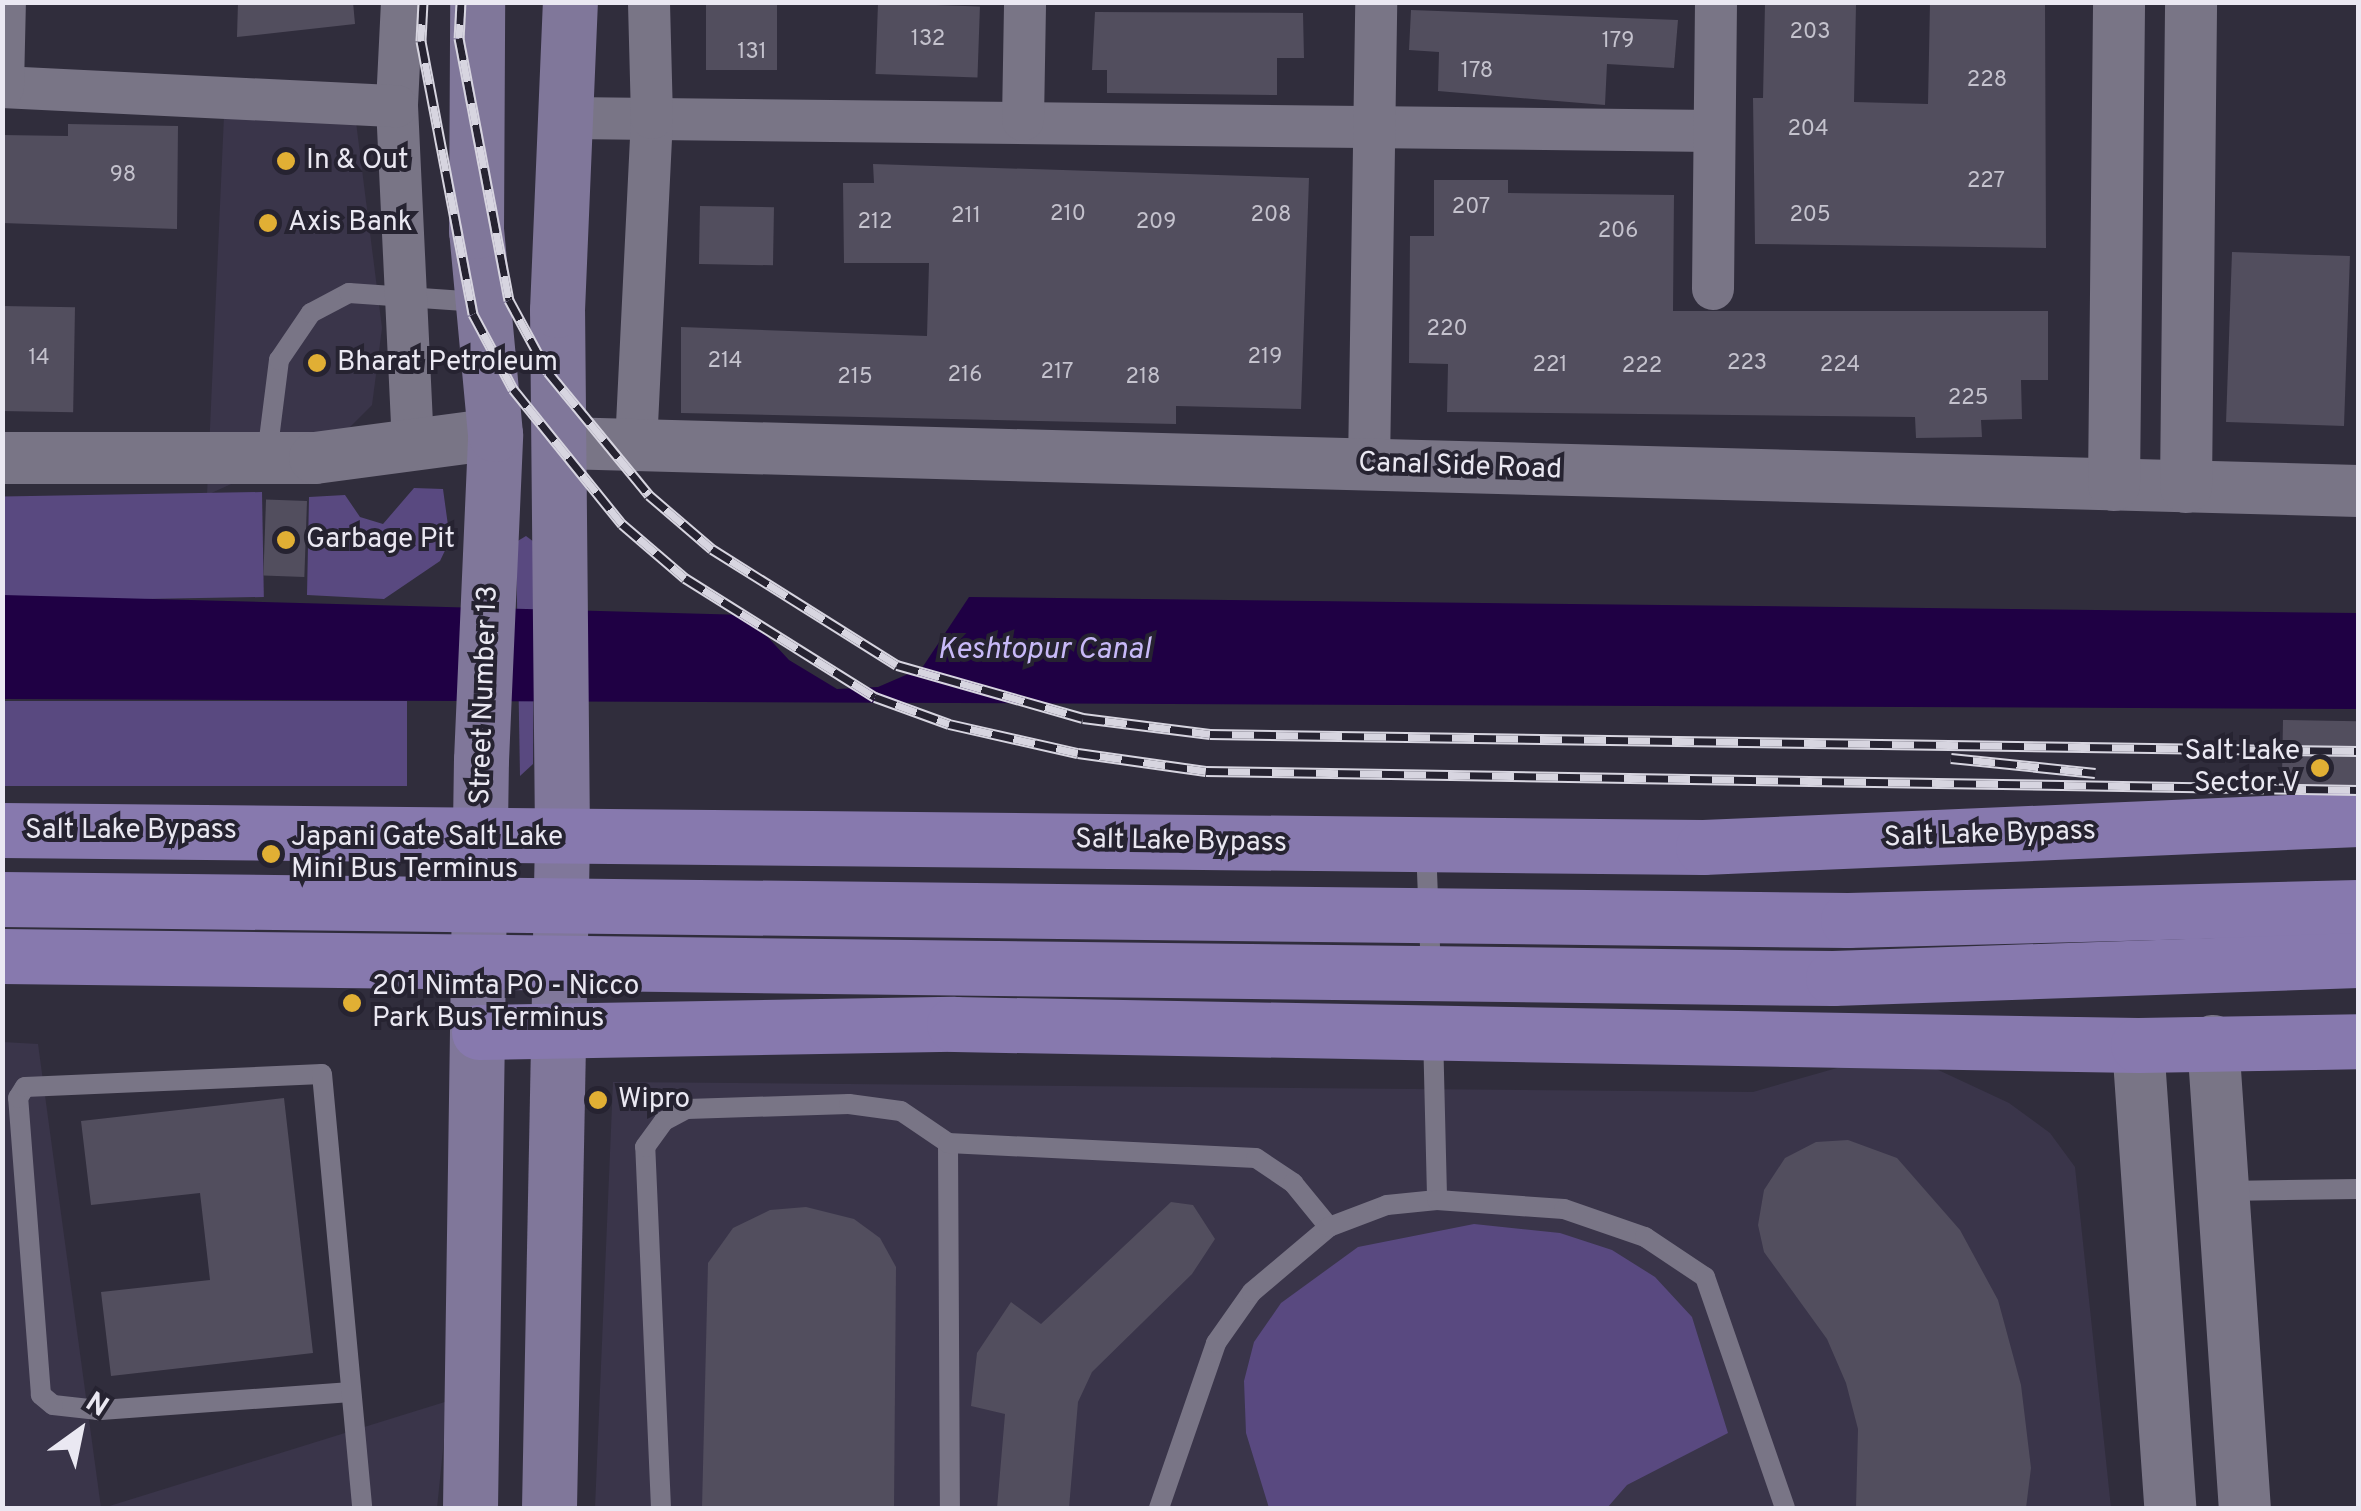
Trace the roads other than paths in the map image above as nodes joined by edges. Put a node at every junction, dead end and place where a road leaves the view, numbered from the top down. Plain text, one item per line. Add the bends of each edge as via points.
1 (6, 2) edge
2 (402, 2) edge
3 (477, 2) edge
4 (570, 2) edge
5 (648, 2) edge
6 (1025, 2) edge
7 (1376, 2) edge
8 (1716, 2) edge
9 (2119, 2) edge
10 (2191, 2) edge
11 (3, 87) edge
12 (398, 106) junction
13 (570, 118) junction
14 (652, 118) junction
15 (1023, 120) junction
16 (1374, 126) junction
17 (1713, 131) junction
18 (1713, 289) dead end
19 (406, 300) junction
20 (483, 302) junction
21 (562, 443) junction
22 (413, 444) junction
23 (636, 445) junction
24 (495, 447) junction
25 (267, 457) junction
26 (2, 458) edge
27 (1369, 464) junction
28 (2114, 485) junction
29 (2186, 487) junction
30 (2358, 492) edge
31 (2358, 819) edge
32 (2, 830) edge
33 (480, 832) junction
34 (562, 836) junction
35 (1426, 844) junction
36 (2, 898) edge
37 (2358, 907) edge
38 (2, 956) edge
39 (2358, 960) edge
40 (1432, 1015) junction
41 (478, 1032) junction
42 (559, 1032) junction
43 (2358, 1041) edge
44 (2212, 1042) junction
45 (2138, 1045) junction
46 (948, 1143) junction
47 (2358, 1190) edge
48 (2221, 1191) junction
49 (1437, 1200) junction
50 (1329, 1227) junction
51 (351, 1392) junction
52 (362, 1508) edge
53 (470, 1508) edge
54 (549, 1508) edge
55 (661, 1508) edge
56 (950, 1508) edge
57 (1159, 1508) edge
58 (1786, 1508) edge
59 (2170, 1508) edge
60 (2245, 1508) edge

1 - 11 street
2 - 12 street
3 - 20 main road, Street Number 13
4 - 13 main road
5 - 14 street
6 - 15 street
7 - 16 street
8 - 17 street
9 - 28 street
10 - 29 street
11 - 12 street
12 - 19 street
13 - 14 street
13 - 21 main road via 557,310
14 - 15 street
14 - 23 street
15 - 16 street
16 - 17 street
16 - 27 street
17 - 18 street
19 - 20 lane
19 - 22 street
19 - 25 lane via 349,294 311,313 279,360
20 - 24 main road, Street Number 13
21 - 23 street, Canal Side Road
21 - 34 main road
22 - 24 street
22 - 25 street
23 - 27 street, Canal Side Road
24 - 33 main road, Street Number 13
25 - 26 street
27 - 28 street, Canal Side Road
28 - 29 street, Canal Side Road
29 - 30 street, Canal Side Road
31 - 35 main road, Salt Lake Bypass via 1703,847
32 - 33 main road, Salt Lake Bypass
33 - 34 main road, Salt Lake Bypass
33 - 41 main road, Street Number 13
34 - 35 main road, Salt Lake Bypass
34 - 42 main road
35 - 40 lane
36 - 37 main road via 1848,920
38 - 39 main road via 1833,978
40 - 42 main road
40 - 45 main road
40 - 49 lane
41 - 42 main road
41 - 53 main road, Street Number 13
42 - 54 main road
43 - 44 main road
44 - 45 main road
44 - 48 street
45 - 59 street
46 - 50 lane via 1256,1158 1293,1183
46 - 55 lane via 900,1110 848,1104 687,1110 664,1120 645,1146
46 - 56 lane
47 - 48 lane
48 - 60 street
49 - 50 lane via 1387,1205
49 - 58 lane via 1564,1209 1645,1238 1705,1276
50 - 57 lane via 1252,1292 1216,1343
51 - 51 lane via 98,1410 53,1404 41,1395 18,1098 25,1087 322,1074
51 - 52 lane

